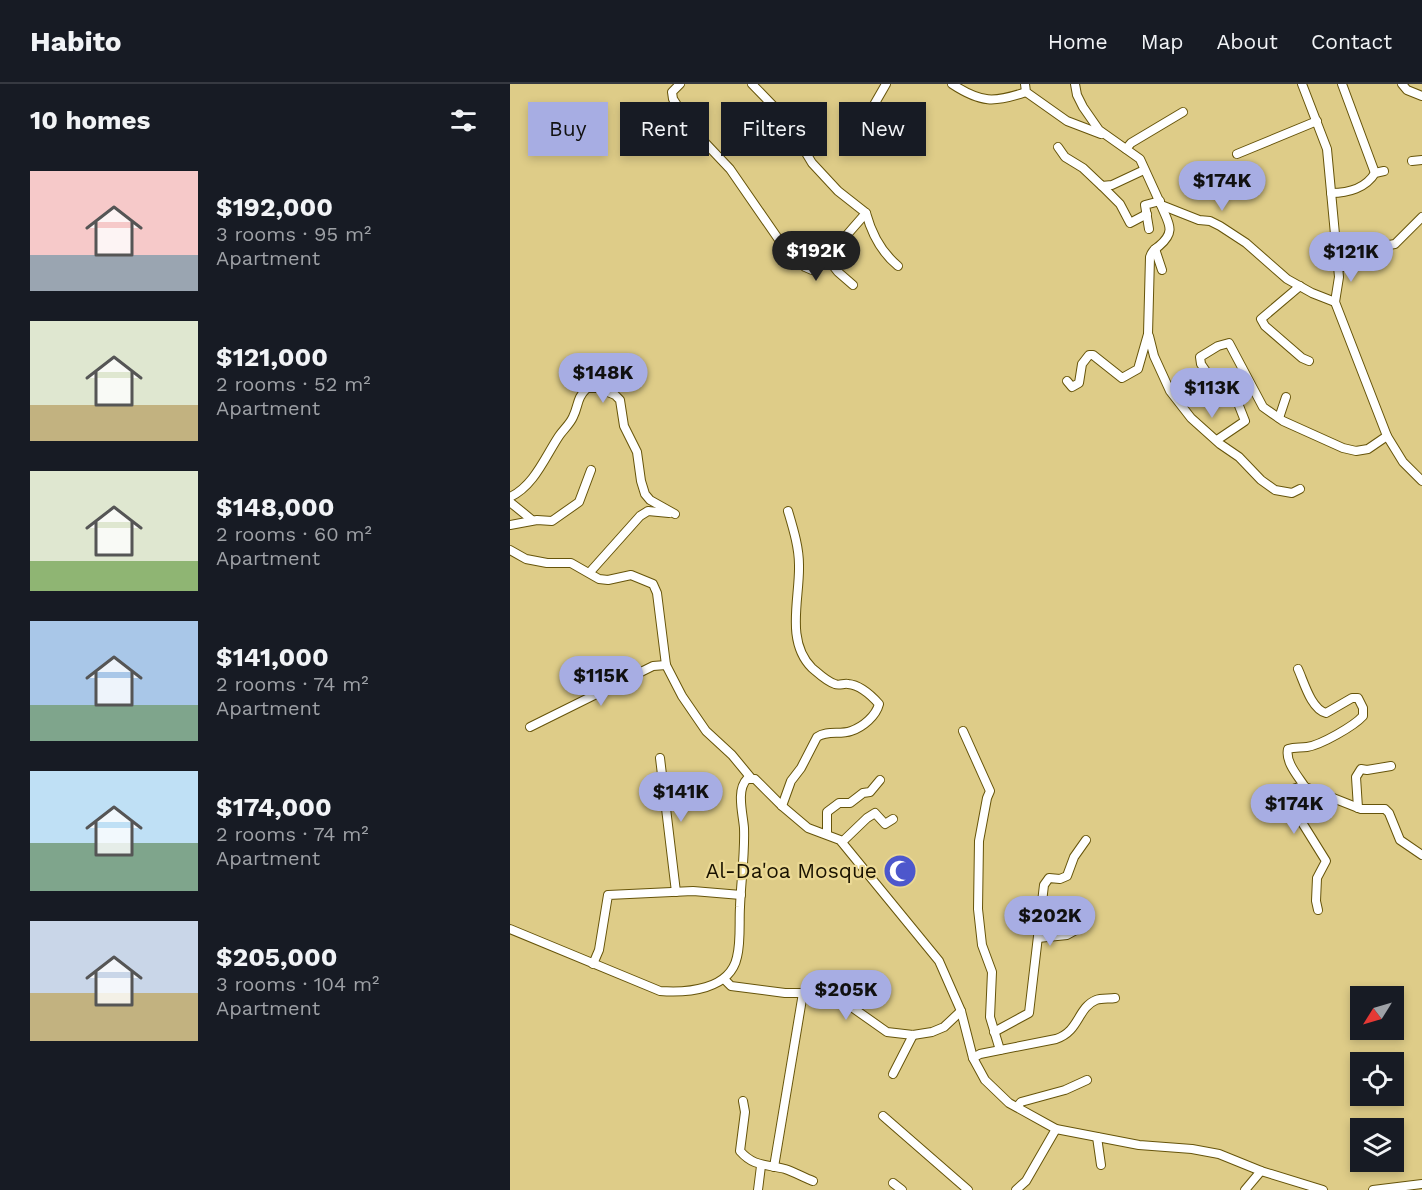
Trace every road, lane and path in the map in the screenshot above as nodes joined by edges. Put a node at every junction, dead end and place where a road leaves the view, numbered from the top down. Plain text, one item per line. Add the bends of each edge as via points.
1 (680, 84) edge
2 (752, 84) edge
3 (886, 84) edge
4 (952, 84) edge
5 (1074, 84) edge
6 (1302, 84) edge
7 (1342, 84) edge
8 (1402, 84) edge
9 (1025, 88) edge
10 (1422, 96) edge
11 (876, 102) edge
12 (1183, 112) dead end
13 (1317, 121) junction
14 (1110, 138) junction
15 (1058, 147) dead end
16 (1126, 149) junction
17 (1238, 154) dead end
18 (1422, 160) edge
19 (1412, 161) dead end
20 (1144, 170) junction
21 (1384, 171) dead end
22 (1375, 173) junction
23 (1102, 186) junction
24 (1331, 193) junction
25 (1160, 203) junction
26 (866, 213) junction
27 (1147, 213) junction
28 (1422, 217) edge
29 (1149, 229) dead end
30 (1155, 249) junction
31 (827, 258) junction
32 (898, 266) dead end
33 (1338, 267) junction
34 (1162, 270) dead end
35 (853, 285) dead end
36 (1300, 286) junction
37 (1335, 302) junction
38 (1148, 334) junction
39 (1309, 361) dead end
40 (1067, 381) dead end
41 (1286, 397) dead end
42 (1279, 418) junction
43 (1387, 436) junction
44 (1217, 440) junction
45 (591, 470) dead end
46 (1422, 481) edge
47 (1300, 489) dead end
48 (510, 499) edge
49 (788, 511) dead end
50 (532, 520) junction
51 (510, 525) edge
52 (510, 550) edge
53 (590, 572) junction
54 (666, 665) junction
55 (1298, 669) dead end
56 (530, 727) dead end
57 (963, 731) dead end
58 (660, 758) dead end
59 (1390, 766) dead end
60 (751, 778) junction
61 (880, 780) dead end
62 (1305, 787) junction
63 (782, 806) junction
64 (1358, 808) junction
65 (893, 819) dead end
66 (826, 834) junction
67 (1086, 840) dead end
68 (842, 842) junction
69 (1422, 855) edge
70 (676, 892) junction
71 (741, 895) junction
72 (1078, 904) dead end
73 (1318, 910) dead end
74 (510, 929) edge
75 (1038, 938) junction
76 (593, 964) junction
77 (723, 979) junction
78 (803, 993) junction
79 (1115, 998) dead end
80 (961, 1011) junction
81 (994, 1032) junction
82 (913, 1035) junction
83 (1000, 1050) junction
84 (973, 1058) junction
85 (892, 1074) dead end
86 (1087, 1080) dead end
87 (743, 1101) dead end
88 (1017, 1107) junction
89 (883, 1116) dead end
90 (1056, 1130) junction
91 (1097, 1137) junction
92 (1101, 1165) dead end
93 (761, 1166) junction
94 (774, 1167) junction
95 (1261, 1171) junction
96 (813, 1181) dead end
97 (893, 1183) dead end
98 (1422, 1184) edge
99 (758, 1190) edge
100 (902, 1190) edge
101 (968, 1190) edge
102 (1016, 1190) edge
103 (1245, 1190) edge
104 (1323, 1190) edge
105 (1373, 1190) edge

1 - 31 street via 672,92 678,106 694,131 730,169 786,250 812,270
2 - 26 street via 785,118 812,163
3 - 11 street
4 - 9 street via 993,101
5 - 14 street via 1083,107 1099,130
6 - 13 street
7 - 22 street
8 - 10 street
9 - 14 street via 1067,121
12 - 16 street
13 - 17 street
13 - 24 street via 1327,149
14 - 16 street
15 - 23 street
16 - 20 street via 1140,159
18 - 19 street
20 - 23 street
20 - 25 street
21 - 22 street
22 - 24 street via 1369,182 1356,188
23 - 27 street via 1120,204 1130,223
24 - 33 street
25 - 27 street via 1145,205
25 - 30 street via 1171,228 1169,236
25 - 36 street via 1220,226
26 - 31 street
26 - 32 street via 871,232 885,255
27 - 29 street
28 - 33 street via 1395,244 1377,247 1354,267
30 - 34 street
30 - 38 street via 1150,258
31 - 35 street
33 - 37 street
36 - 37 street
36 - 39 street via 1262,319 1265,326
37 - 43 street
38 - 40 street via 1138,369 1124,379 1089,355 1082,364 1079,383 1072,387
38 - 44 street via 1170,391 1191,418
41 - 42 street
42 - 43 street via 1356,451 1368,449
42 - 44 street via 1263,407 1229,343 1218,346 1200,357 1201,364 1210,377 1220,375 1230,383 1245,421
43 - 46 street
44 - 47 street via 1275,490 1292,493
45 - 50 street via 579,502 552,521
48 - 50 street
48 - 53 street via 521,492 551,451 586,388 615,395 637,452 645,494 675,514 648,511 640,516
49 - 63 street via 799,565 796,632 801,651 827,679 836,685 858,687 879,704 877,712 851,731 817,737 791,781
50 - 51 street
52 - 53 street via 526,559 571,563
53 - 54 street via 608,580 631,574 653,584
54 - 56 street via 653,666
54 - 60 street via 706,731
55 - 62 street via 1322,712 1359,698 1364,716 1323,741 1288,749 1290,763
57 - 81 street via 990,791 979,841 978,909 982,945 992,972 990,1017
58 - 70 street
59 - 64 street via 1360,769 1356,777
60 - 63 street
60 - 71 street via 742,789 745,850
61 - 66 street via 870,792 850,803 839,803 828,812
62 - 64 street
62 - 73 street via 1295,787 1287,795 1326,861 1317,878
63 - 66 street via 808,828
64 - 69 street via 1384,809 1400,840
65 - 68 street via 885,824 875,813
66 - 68 street
67 - 75 street via 1067,876 1046,880
68 - 80 street via 939,961
70 - 71 street
70 - 76 street via 608,895
71 - 77 street via 737,957
72 - 75 street via 1076,930
74 - 76 street
75 - 81 street via 1029,1013
76 - 77 street via 660,992 695,989
77 - 78 street via 731,986
78 - 82 street via 836,996 887,1032
78 - 94 street
79 - 83 street via 1096,1000 1068,1035
80 - 82 street via 944,1027
80 - 84 street
81 - 83 street
82 - 85 street
83 - 84 street
84 - 88 street via 985,1080
86 - 88 street via 1021,1102
87 - 93 street via 740,1151
88 - 90 street
89 - 101 street
90 - 91 street
90 - 102 street via 1026,1181
91 - 92 street
91 - 95 street via 1219,1154
93 - 94 street
93 - 99 street
94 - 96 street
95 - 103 street
95 - 104 street
97 - 100 street
98 - 105 street

